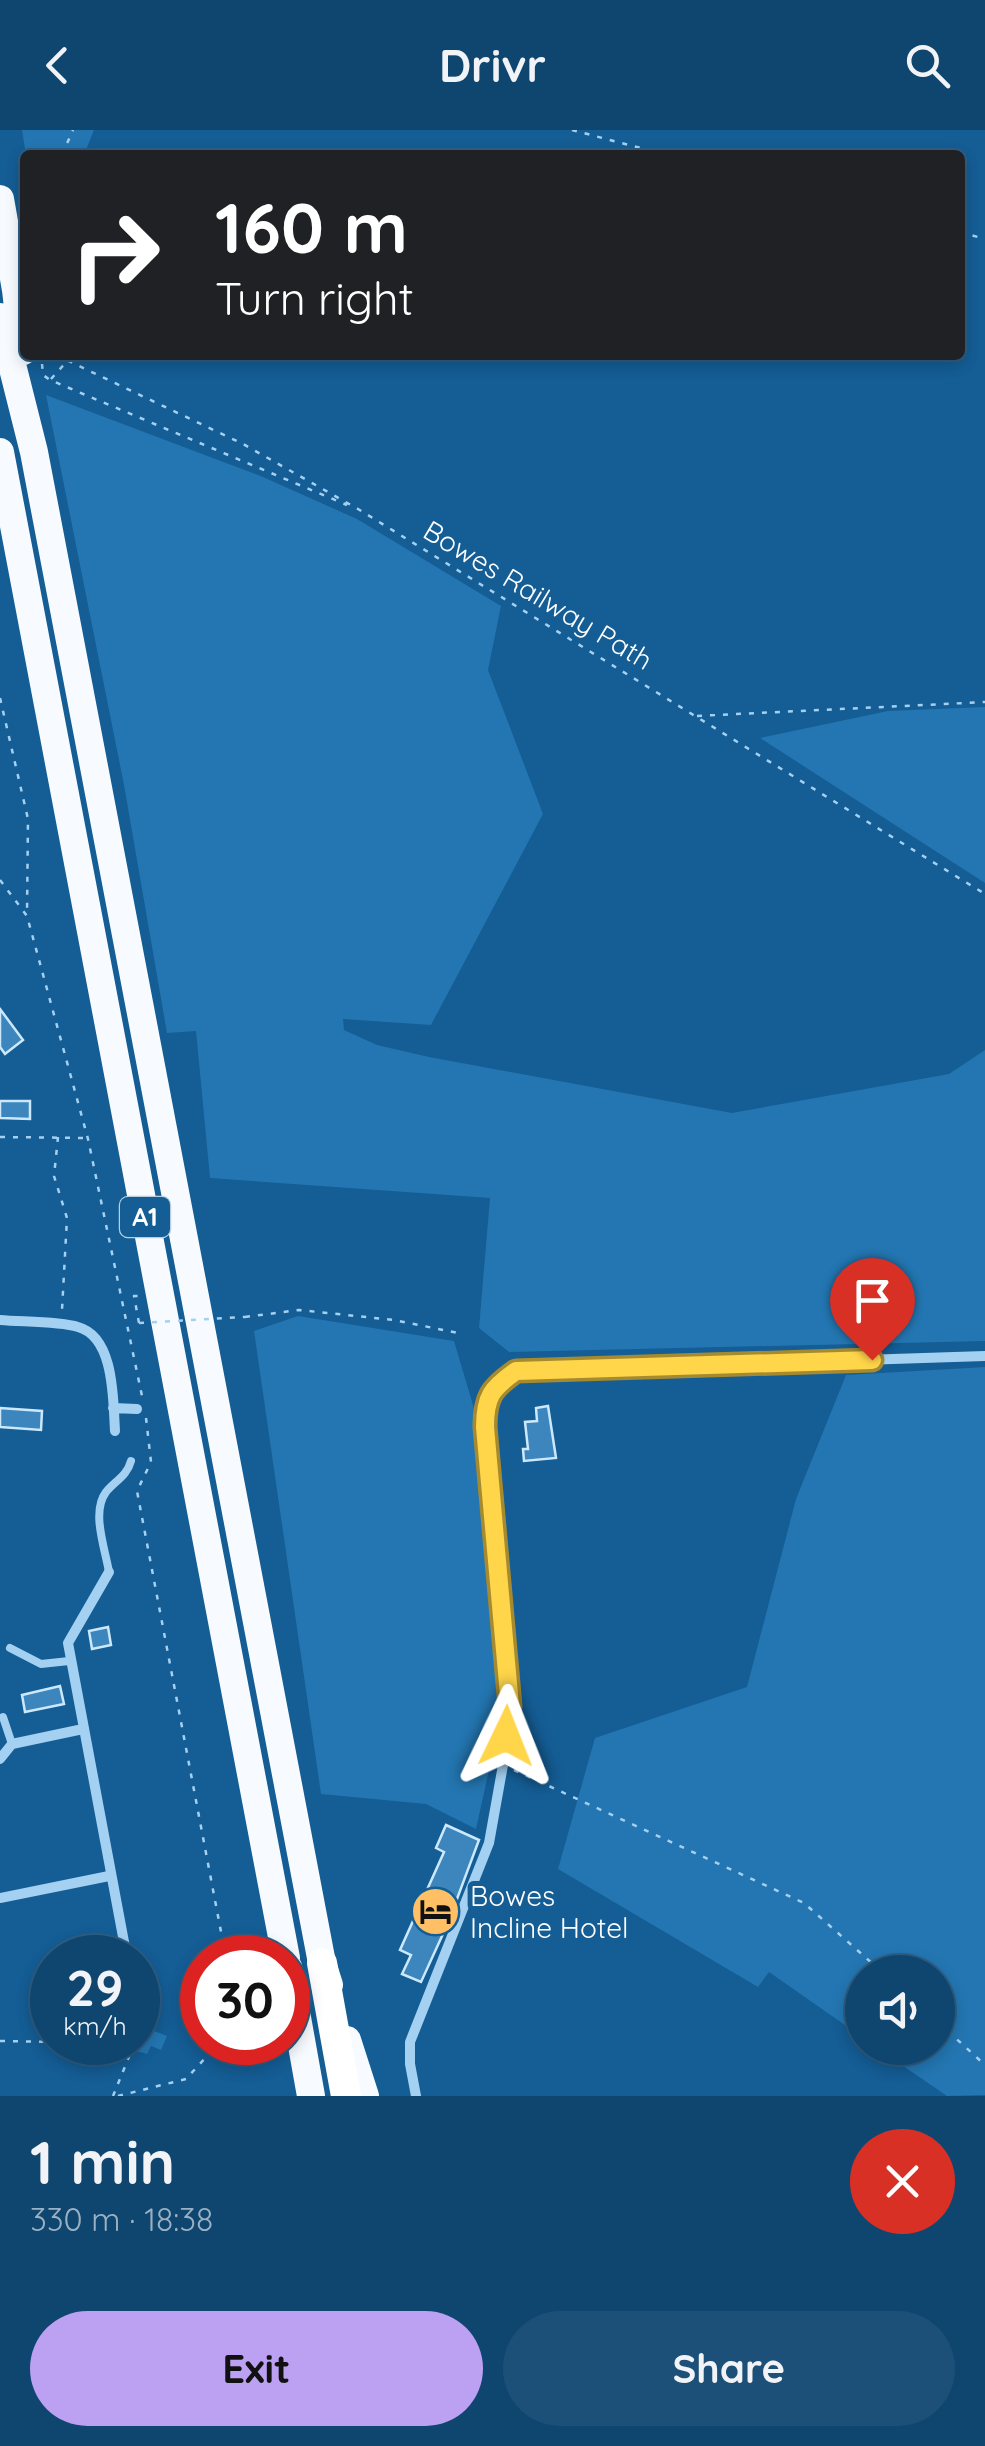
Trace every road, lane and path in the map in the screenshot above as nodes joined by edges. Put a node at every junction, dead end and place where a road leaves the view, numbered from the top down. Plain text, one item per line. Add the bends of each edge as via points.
1 (572, 130) edge
2 (648, 150) edge
3 (0, 199) edge
4 (0, 317) edge
5 (20, 326) edge
6 (24, 360) edge
7 (42, 360) edge
8 (68, 360) joint
9 (50, 380) junction
10 (34, 452) junction
11 (2, 464) edge
12 (358, 509) junction
13 (0, 698) edge
14 (985, 702) edge
15 (697, 716) junction
16 (0, 880) edge
17 (985, 894) edge
18 (28, 916) junction
19 (0, 1136) edge
20 (58, 1137) junction
21 (88, 1138) junction
22 (0, 1320) edge
23 (139, 1323) dead end
24 (60, 1326) junction
25 (463, 1334) dead end
26 (985, 1356) edge
27 (113, 1408) junction
28 (137, 1409) dead end
29 (115, 1431) dead end
30 (131, 1460) dead end
31 (109, 1572) joint
32 (10, 1648) dead end
33 (70, 1660) junction
34 (2, 1717) dead end
35 (83, 1729) junction
36 (12, 1744) junction
37 (0, 1759) edge
38 (504, 1765) junction
39 (110, 1876) junction
40 (0, 1898) edge
41 (122, 1935) edge
42 (222, 1935) edge
43 (282, 1935) edge
44 (863, 1955) edge
45 (322, 1964) junction
46 (955, 2038) edge
47 (0, 2040) edge
48 (30, 2041) edge
49 (126, 2065) edge
50 (199, 2065) edge
51 (305, 2065) edge
52 (985, 2065) edge
53 (116, 2096) edge
54 (311, 2096) edge
55 (346, 2096) edge
56 (364, 2096) edge
57 (416, 2096) edge

1 - 2 path
3 - 5 highway, A1
4 - 10 highway, A1
6 - 10 highway, A1
7 - 9 path
8 - 9 path
8 - 12 path, Bowes Railway Path via 243,444
9 - 12 path
10 - 45 highway, A1
11 - 43 highway, A1
12 - 15 path, Bowes Railway Path
13 - 18 path via 28,819
14 - 15 path
15 - 17 path, Bowes Railway Path
16 - 18 path
18 - 21 path
19 - 20 path
20 - 21 path
20 - 24 path via 54,1176 67,1218
21 - 42 path via 145,1410 151,1462 138,1490
22 - 24 street
23 - 25 path, bridge via 299,1310
24 - 27 street via 80,1327 96,1338 106,1356
26 - 38 street via 516,1371 494,1386 485,1427 510,1706
27 - 28 street
27 - 29 street
30 - 31 lane via 98,1506
31 - 33 street via 68,1642
32 - 33 lane via 41,1664
33 - 35 street
34 - 36 lane
35 - 36 street
35 - 39 street
36 - 37 street
38 - 44 path via 804,1903
38 - 57 street via 489,1842 410,2042
39 - 40 street
39 - 41 street
45 - 55 highway
45 - 56 highway, A1
46 - 52 path
47 - 48 path
49 - 53 path
50 - 53 path via 186,2079
51 - 54 highway

